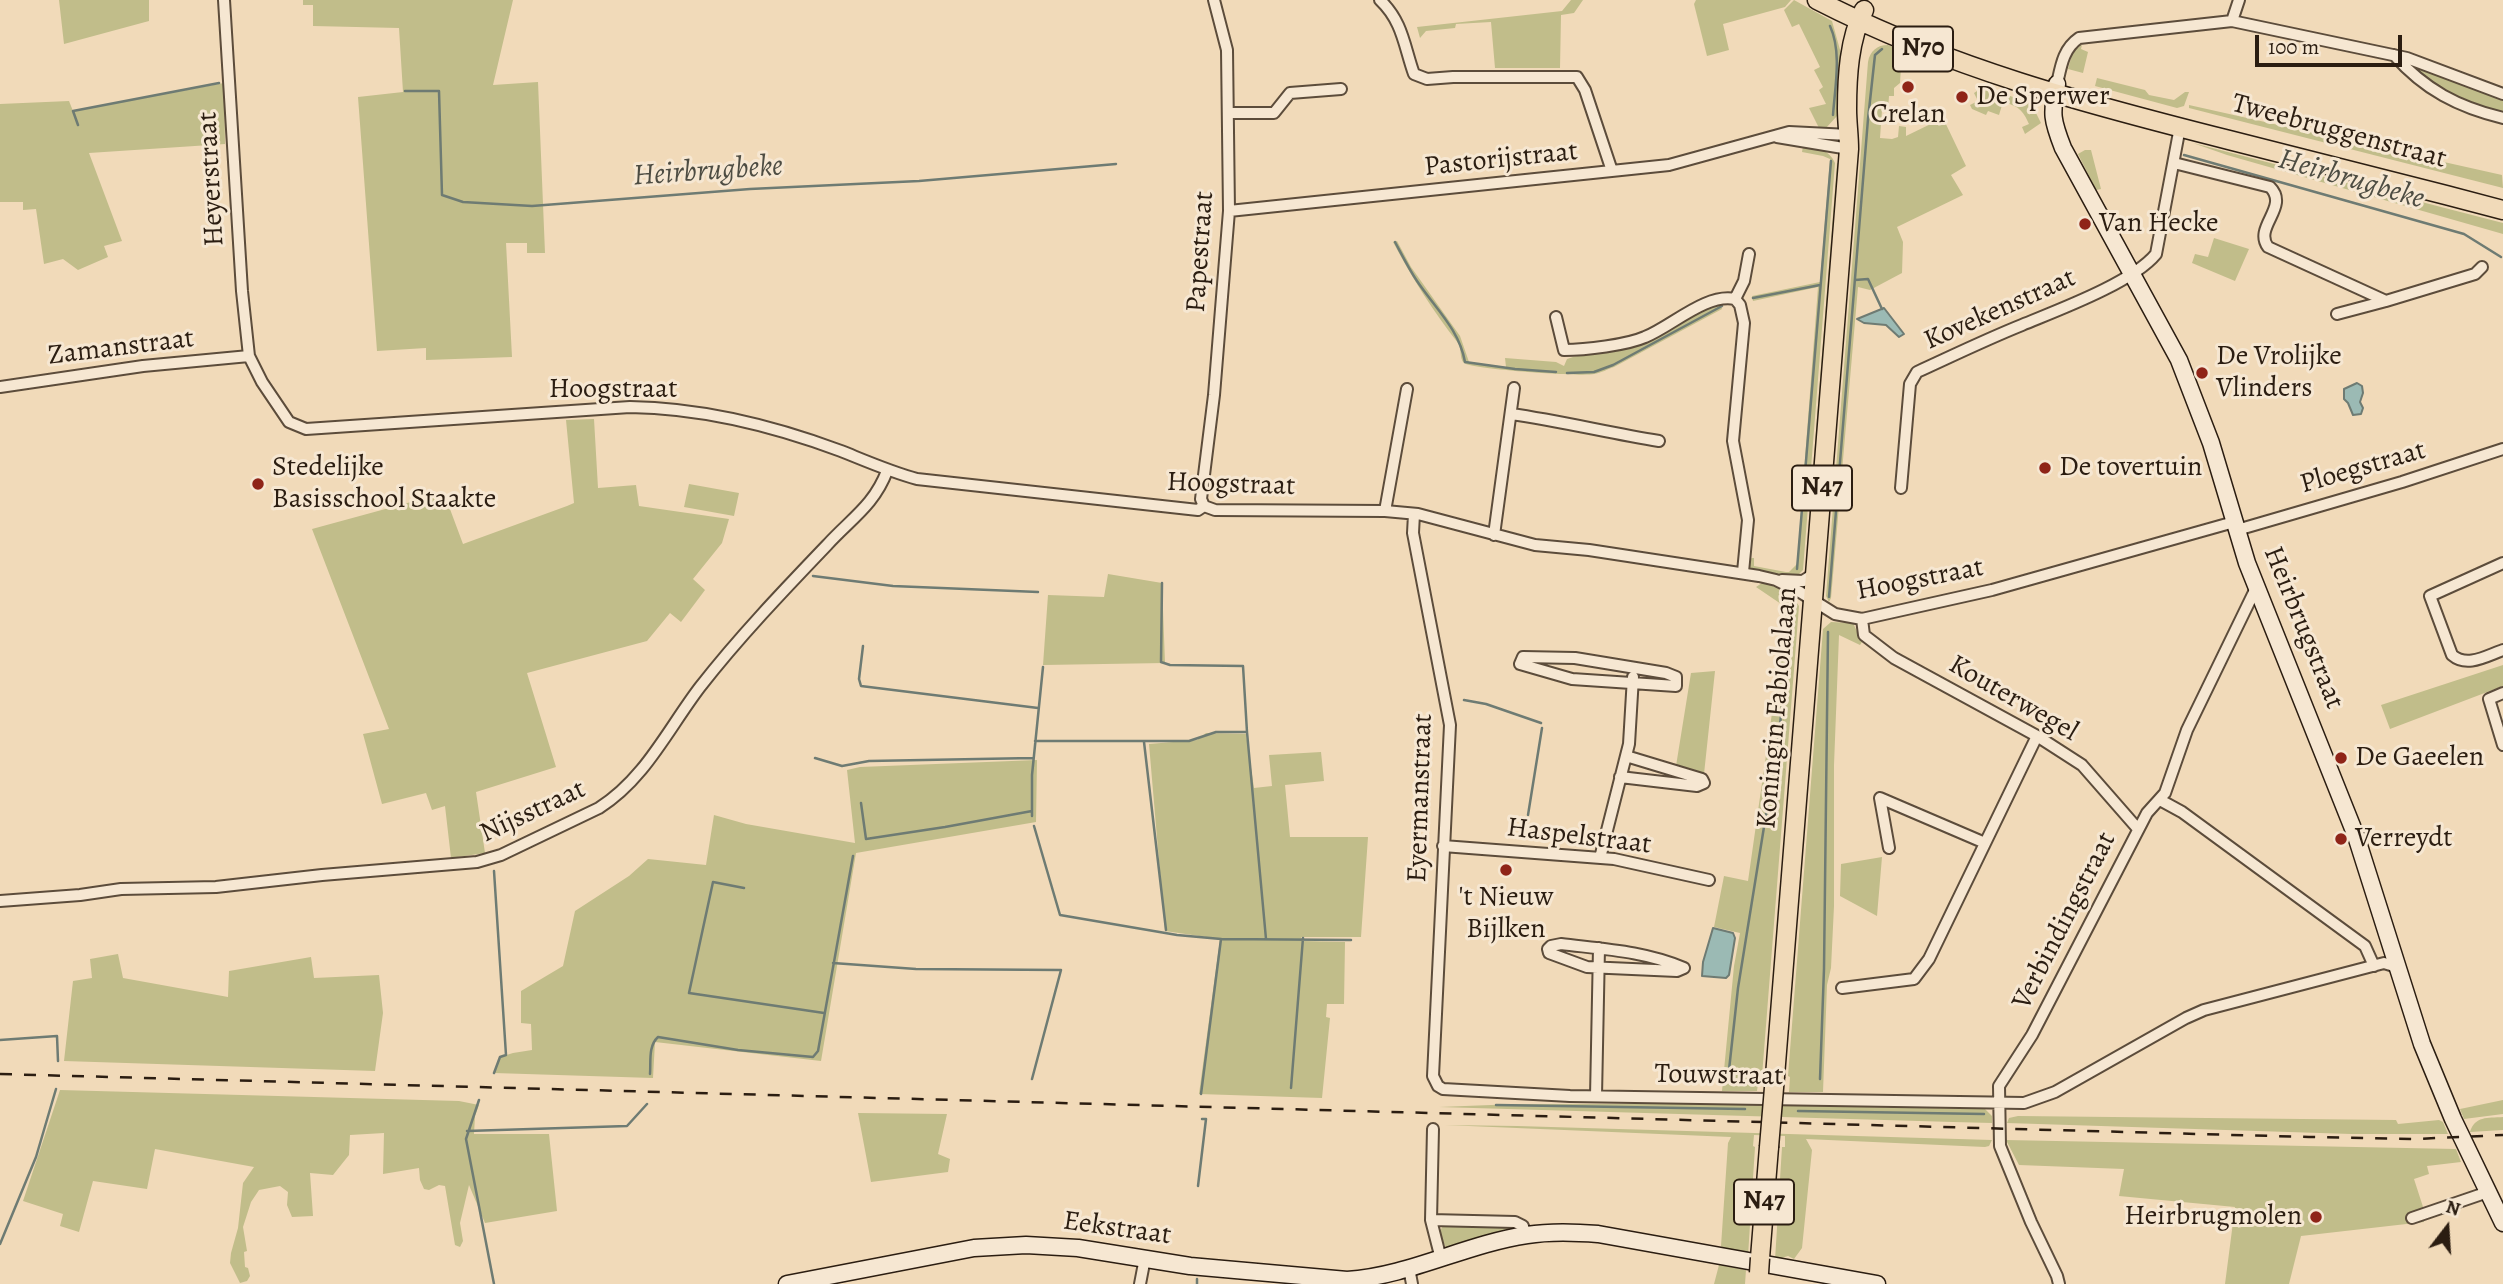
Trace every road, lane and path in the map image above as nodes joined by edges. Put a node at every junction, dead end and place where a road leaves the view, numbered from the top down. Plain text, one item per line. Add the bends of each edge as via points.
1 (224, 0) edge
2 (1214, 0) edge
3 (1380, 0) edge
4 (1817, 0) edge
5 (1843, 0) edge
6 (2239, 0) edge
7 (1867, 18) junction
8 (2232, 22) junction
9 (2394, 55) junction
10 (1341, 89) dead end
11 (2056, 89) junction
12 (2503, 94) edge
13 (1228, 113) junction
14 (2503, 118) edge
15 (2179, 127) junction
16 (1849, 142) junction
17 (2174, 163) junction
18 (1612, 171) junction
19 (2503, 202) edge
20 (2503, 210) edge
21 (1229, 211) junction
22 (1749, 254) dead end
23 (2482, 267) dead end
24 (2132, 274) junction
25 (1735, 299) junction
26 (2386, 301) junction
27 (2337, 314) dead end
28 (1556, 317) dead end
29 (248, 356) junction
30 (0, 387) edge
31 (1514, 388) dead end
32 (1408, 389) dead end
33 (1511, 414) junction
34 (1659, 440) dead end
35 (2503, 449) edge
36 (887, 471) junction
37 (1901, 488) dead end
38 (1204, 506) junction
39 (1385, 511) junction
40 (1413, 513) junction
41 (2235, 526) junction
42 (1494, 535) junction
43 (2503, 564) edge
44 (1743, 572) junction
45 (1815, 573) junction
46 (1776, 580) junction
47 (2257, 586) junction
48 (1813, 601) junction
49 (1862, 619) junction
50 (2503, 650) edge
51 (1575, 658) junction
52 (1634, 667) junction
53 (1572, 679) junction
54 (1633, 684) junction
55 (2503, 692) edge
56 (2037, 736) junction
57 (2503, 745) edge
58 (1626, 756) junction
59 (1620, 777) junction
60 (2160, 800) junction
61 (2138, 829) junction
62 (1985, 843) junction
63 (1443, 846) junction
64 (1889, 848) dead end
65 (1600, 858) junction
66 (1709, 880) dead end
67 (0, 901) edge
68 (1599, 948) junction
69 (2374, 966) junction
70 (2398, 967) junction
71 (1598, 968) junction
72 (1842, 988) dead end
73 (1438, 1086) joint
74 (1596, 1096) junction
75 (1999, 1104) junction
76 (1433, 1129) dead end
77 (2488, 1192) junction
78 (2412, 1218) dead end
79 (1431, 1220) junction
80 (2503, 1223) edge
81 (1525, 1235) junction
82 (1144, 1258) junction
83 (1441, 1259) junction
84 (1759, 1271) edge
85 (1410, 1276) edge
86 (786, 1284) edge
87 (1140, 1284) edge
88 (1877, 1284) edge
89 (2059, 1284) edge

1 - 29 street, Heyerstraat
2 - 13 street, Papestraat via 1227,50
3 - 18 street via 1392,11 1414,74 1427,79 1577,77 1586,90
4 - 7 main road, N70
5 - 7 main road, N70
6 - 8 street
7 - 11 main road, N70
7 - 11 main road, N70 via 1977,69
7 - 16 main road, Koningin Fabiolalaan / N47
8 - 9 street
8 - 11 street via 2078,38 2068,47
9 - 12 street
9 - 14 street via 2410,74 2460,106
10 - 13 street via 1290,93 1274,113
11 - 15 main road, N70
11 - 19 main road, Tweebruggenstraat / N70
11 - 24 street, Heirbrugstraat via 2052,113 2063,148
13 - 21 street, Papestraat
15 - 17 street, Kovekenstraat
15 - 20 main road, Tweebruggenstraat / N70
16 - 18 street, Pastorijstraat via 1774,137 1669,165
16 - 45 main road, Koningin Fabiolalaan / N47
17 - 24 street, Kovekenstraat via 2156,254
17 - 26 street via 2270,187 2277,202 2264,234 2269,247
18 - 21 street, Pastorijstraat
21 - 38 street, Papestraat via 1201,499
22 - 25 street
23 - 26 street via 2475,274
24 - 37 street, Kovekenstraat via 2051,315 1917,372 1910,384
24 - 41 street, Heirbrugstraat via 2179,360
25 - 28 street via 1704,305 1644,338 1579,350 1564,350
25 - 44 street via 1744,323 1733,441 1748,520
26 - 27 street
29 - 30 street, Zamanstraat
29 - 36 street, Hoogstraat via 289,422 306,429 664,408 758,425
31 - 33 street
32 - 39 street
33 - 34 street
33 - 42 street
35 - 41 street, Ploegstraat via 2402,482
36 - 38 street, Hoogstraat via 917,479 1079,498 1198,510
36 - 67 street, Nijsstraat via 874,498 798,575 702,685 640,773 612,800 587,814 477,862 216,887 121,889
38 - 39 street, Hoogstraat via 1215,510
39 - 40 street, Hoogstraat
40 - 42 street, Hoogstraat
40 - 63 street, Eyermanstraat via 1450,725
41 - 47 street, Heirbrugstraat
41 - 49 street, Hoogstraat
42 - 44 street, Hoogstraat via 1535,545
43 - 50 street via 2430,596 2458,660 2468,662
44 - 46 street, Hoogstraat
45 - 46 street via 1803,581
45 - 48 main road, Koningin Fabiolalaan / N47
46 - 48 street, Hoogstraat
47 - 60 street, Verbindingstraat via 2187,730
47 - 70 street, Heirbrugstraat via 2347,810
48 - 49 street, Hoogstraat via 1835,614
48 - 84 main road, Koningin Fabiolalaan / N47, bridge
49 - 56 street, Kouterwegel via 1864,635 1894,658
51 - 52 street
51 - 53 street
51 - 53 street via 1520,660 1520,664
52 - 54 street
52 - 54 street via 1677,681 1676,686
53 - 54 street
54 - 58 street
55 - 57 street via 2489,699
56 - 61 street, Kouterwegel via 2082,765
56 - 62 street
58 - 59 street
58 - 59 street via 1704,783
59 - 65 street
60 - 61 street, Verbindingstraat
60 - 69 street via 2365,946
61 - 75 street, Verbindingstraat via 2032,1035 1999,1086
62 - 64 street via 1880,798
62 - 72 street via 1929,959 1913,979
63 - 65 street, Haspelstraat
63 - 73 street, Eyermanstraat via 1433,1076
65 - 66 street, Haspelstraat
68 - 71 street
68 - 71 street via 1561,944 1548,949 1554,956
68 - 71 street via 1684,968
69 - 70 street, Touwstraat
69 - 75 street, Touwstraat via 2204,1010 2055,1092
70 - 77 street, Heirbrugstraat via 2434,1075
71 - 74 street
73 - 74 street, Touwstraat via 1474,1092
74 - 75 street, Touwstraat
75 - 89 street, Verbindingstraat via 2000,1146
76 - 79 street
77 - 78 street
77 - 80 street, Heirbrugstraat
79 - 81 street via 1516,1222
79 - 83 street
81 - 83 street, Eekstraat
81 - 88 street, Eekstraat via 1598,1234
82 - 85 street, Eekstraat via 1347,1280 1386,1274
82 - 86 street, Eekstraat via 1078,1248 997,1245
82 - 87 street
83 - 85 street, Eekstraat

